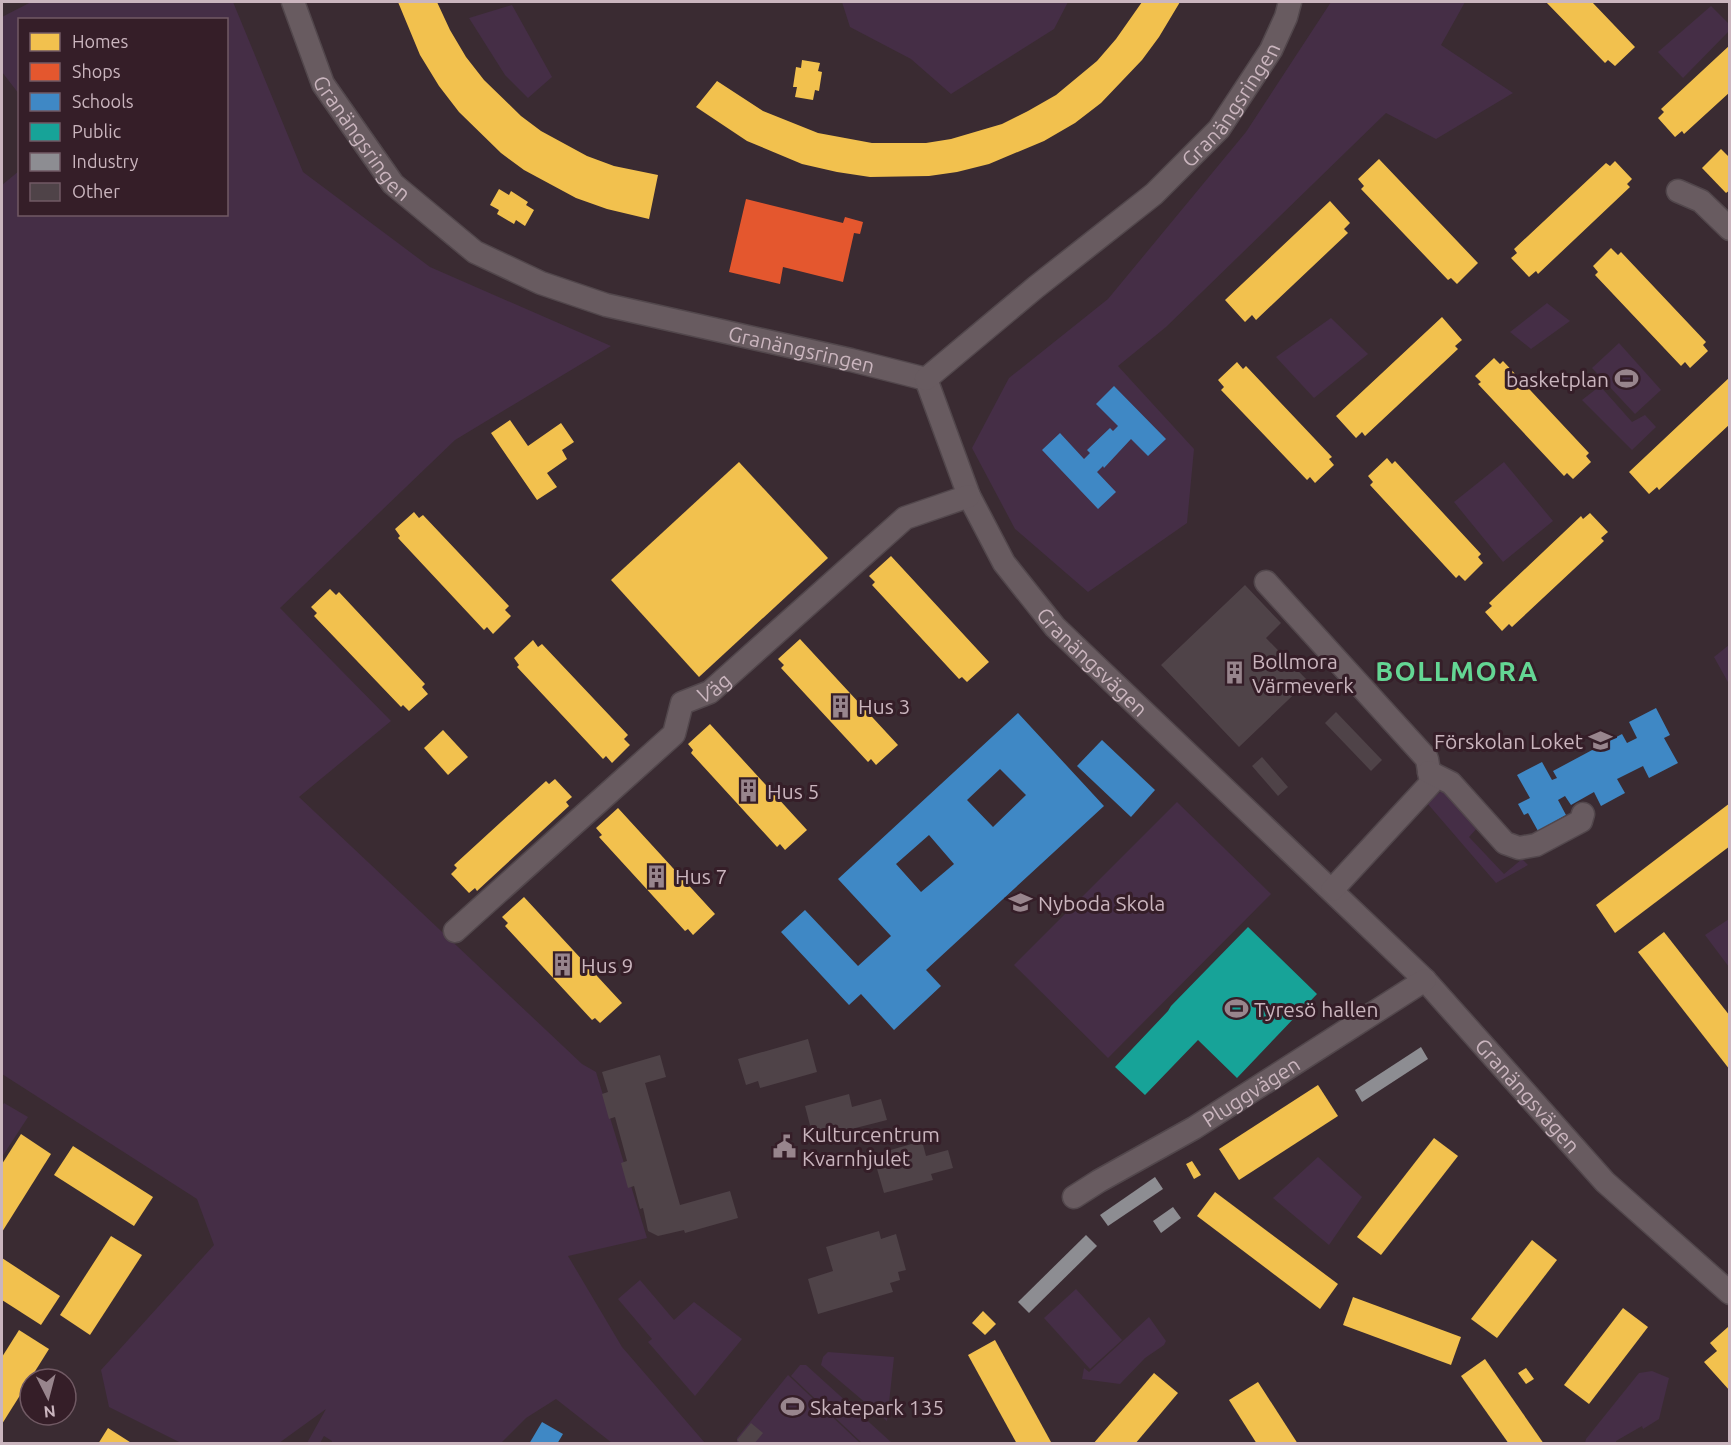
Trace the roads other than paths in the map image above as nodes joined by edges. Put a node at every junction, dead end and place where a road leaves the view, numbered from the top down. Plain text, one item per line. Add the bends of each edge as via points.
1 (293, 2) edge
2 (1290, 2) edge
3 (1678, 191) dead end
4 (1730, 229) edge
5 (926, 379) junction
6 (969, 496) junction
7 (1266, 582) dead end
8 (1429, 772) junction
9 (1583, 814) dead end
10 (1332, 890) junction
11 (455, 931) dead end
12 (1425, 980) junction
13 (1074, 1197) dead end
14 (1730, 1293) edge

1 - 5 street, Granängsringen via 323,84 393,184 476,252 541,283 606,305
2 - 5 street, Granängsringen via 1271,50 1219,129 1154,194
3 - 4 street via 1701,201
5 - 6 street, Granängsvägen
6 - 10 street, Granängsvägen via 1004,563 1055,627
6 - 11 street, Väg via 905,518 710,692 682,703 674,734
7 - 8 street via 1427,759
8 - 9 street via 1450,783 1505,843 1519,848 1536,845 1581,821
8 - 10 street via 1431,783
10 - 12 street, Granängsvägen
12 - 13 street, Pluggvägen via 1194,1128
12 - 14 street, Granängsvägen via 1605,1182

